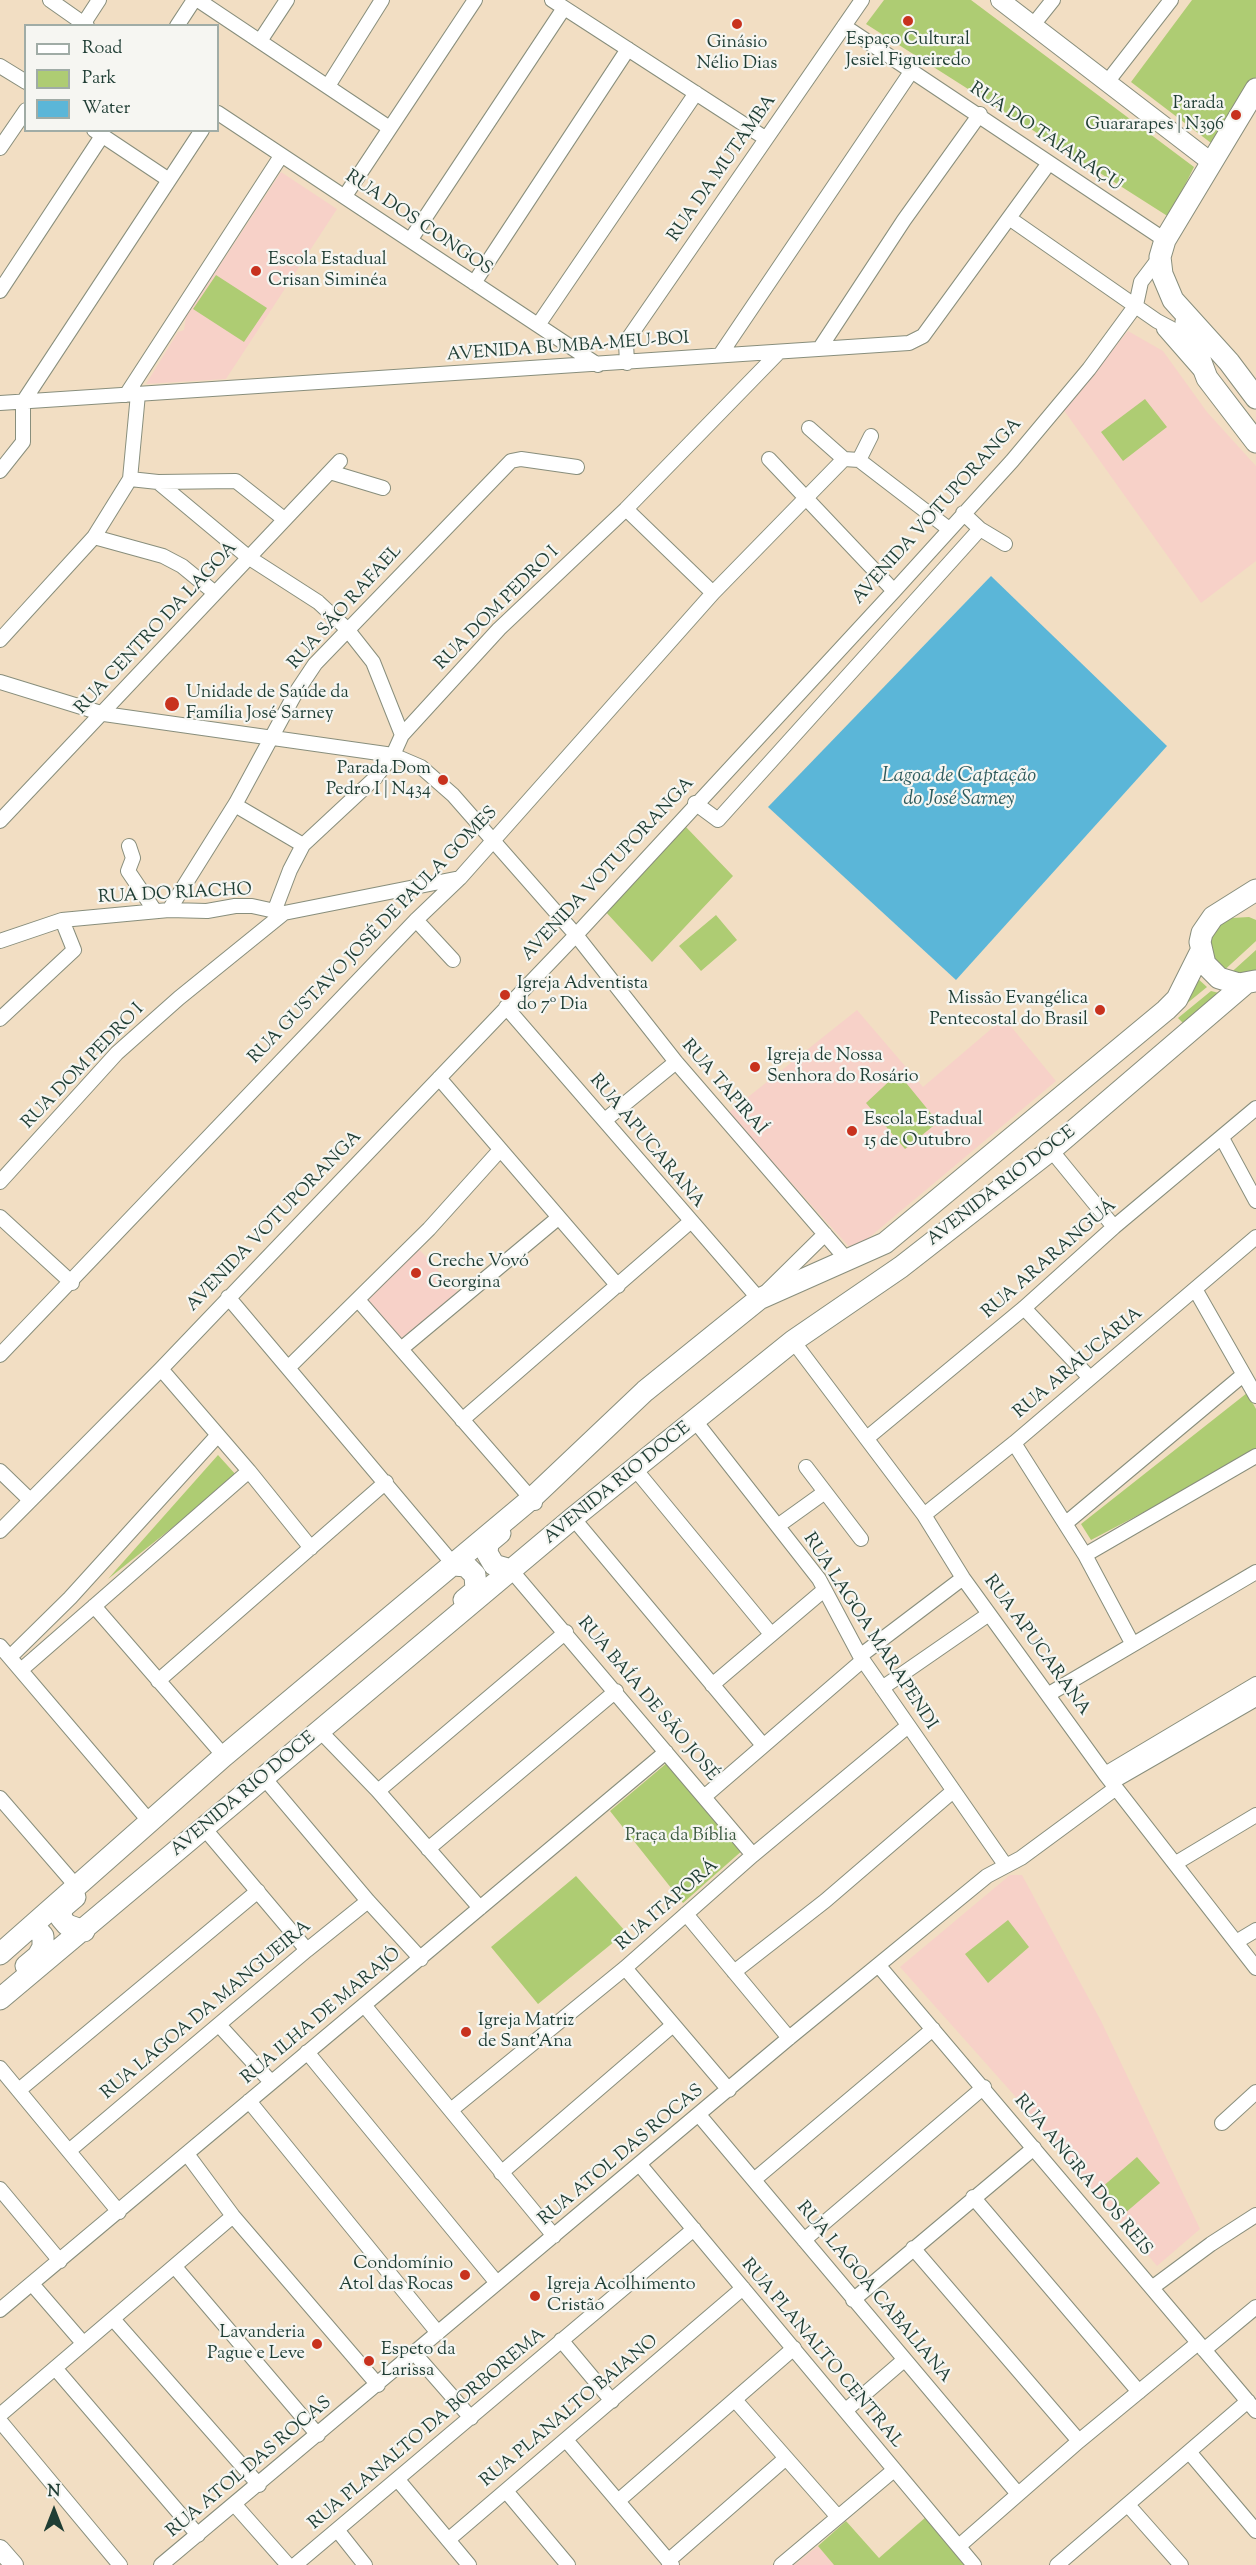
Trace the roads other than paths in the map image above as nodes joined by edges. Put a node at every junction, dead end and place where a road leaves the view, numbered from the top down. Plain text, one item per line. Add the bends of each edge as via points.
1 (51, 0) edge
2 (99, 0) edge
3 (194, 0) edge
4 (198, 0) edge
5 (287, 0) edge
6 (382, 0) edge
7 (475, 0) edge
8 (552, 0) edge
9 (862, 0) edge
10 (1000, 0) edge
11 (1053, 0) edge
12 (1171, 0) edge
13 (564, 8) junction
14 (85, 24) edge
15 (178, 24) edge
16 (1033, 25) junction
17 (844, 26) junction
18 (260, 40) junction
19 (628, 49) junction
20 (0, 66) edge
21 (911, 72) junction
22 (24, 81) edge
23 (1108, 81) junction
24 (327, 86) junction
25 (1256, 89) edge
26 (696, 93) junction
27 (24, 113) edge
28 (219, 114) edge
29 (980, 114) junction
30 (388, 127) junction
31 (201, 132) edge
32 (98, 133) edge
33 (765, 138) junction
34 (0, 148) edge
35 (281, 156) junction
36 (1211, 162) junction
37 (1049, 163) junction
38 (169, 180) junction
39 (345, 196) junction
40 (1009, 218) junction
41 (411, 239) junction
42 (1163, 248) junction
43 (474, 283) junction
44 (0, 291) edge
45 (1136, 305) junction
46 (1180, 308) junction
47 (1157, 321) junction
48 (538, 325) junction
49 (1193, 340) junction
50 (820, 348) junction
51 (779, 352) junction
52 (720, 355) junction
53 (1229, 362) junction
54 (627, 363) junction
55 (598, 365) junction
56 (1207, 378) junction
57 (132, 394) junction
58 (1256, 398) edge
59 (23, 402) junction
60 (0, 403) edge
61 (809, 428) dead end
62 (871, 436) dead end
63 (1256, 442) edge
64 (769, 459) dead end
65 (844, 459) junction
66 (340, 460) dead end
67 (859, 460) junction
68 (577, 467) dead end
69 (0, 471) edge
70 (330, 472) junction
71 (130, 479) junction
72 (158, 482) junction
73 (383, 488) dead end
74 (807, 497) junction
75 (626, 509) junction
76 (963, 513) junction
77 (284, 519) junction
78 (949, 529) junction
79 (980, 530) junction
80 (94, 537) junction
81 (1005, 544) dead end
82 (248, 557) junction
83 (215, 593) junction
84 (713, 593) junction
85 (891, 594) junction
86 (905, 612) junction
87 (347, 629) junction
88 (0, 640) edge
89 (822, 667) junction
90 (0, 682) edge
91 (844, 682) junction
92 (104, 714) junction
93 (402, 735) junction
94 (272, 736) junction
95 (753, 741) junction
96 (393, 755) junction
97 (772, 759) junction
98 (695, 803) junction
99 (235, 804) junction
100 (0, 821) edge
101 (492, 841) junction
102 (303, 845) junction
103 (129, 846) dead end
104 (460, 878) junction
105 (1256, 890) edge
106 (1229, 908) junction
107 (169, 909) junction
108 (1256, 910) edge
109 (155, 911) junction
110 (279, 913) junction
111 (62, 920) junction
112 (416, 921) junction
113 (576, 935) junction
114 (0, 941) edge
115 (1201, 951) junction
116 (453, 960) dead end
117 (1252, 986) edge
118 (506, 1007) junction
119 (0, 1019) edge
120 (676, 1062) junction
121 (439, 1078) junction
122 (1256, 1108) edge
123 (605, 1119) junction
124 (1222, 1138) junction
125 (500, 1150) junction
126 (1051, 1150) junction
127 (0, 1182) edge
128 (1256, 1201) edge
129 (0, 1217) edge
130 (558, 1218) junction
131 (690, 1222) junction
132 (1114, 1227) junction
133 (825, 1234) junction
134 (1256, 1237) edge
135 (848, 1261) junction
136 (72, 1282) junction
137 (618, 1286) junction
138 (1195, 1289) junction
139 (228, 1297) junction
140 (759, 1299) junction
141 (359, 1301) junction
142 (1024, 1308) junction
143 (793, 1341) junction
144 (401, 1349) junction
145 (0, 1354) edge
146 (288, 1368) junction
147 (161, 1369) junction
148 (1243, 1375) junction
149 (1090, 1378) junction
150 (1256, 1396) edge
151 (462, 1420) junction
152 (696, 1422) junction
153 (218, 1436) junction
154 (867, 1438) junction
155 (1014, 1443) junction
156 (1256, 1456) edge
157 (806, 1467) dead end
158 (635, 1469) junction
159 (0, 1471) edge
160 (249, 1471) junction
161 (386, 1482) junction
162 (825, 1492) junction
163 (30, 1500) junction
164 (533, 1502) junction
165 (924, 1515) junction
166 (573, 1518) junction
167 (1066, 1523) junction
168 (778, 1525) junction
169 (0, 1531) edge
170 (861, 1539) dead end
171 (311, 1548) junction
172 (1085, 1555) junction
173 (454, 1565) junction
174 (511, 1570) junction
175 (1256, 1572) edge
176 (963, 1578) junction
177 (84, 1582) junction
178 (824, 1590) junction
179 (70, 1598) junction
180 (94, 1606) junction
181 (989, 1614) junction
182 (566, 1632) junction
183 (771, 1634) junction
184 (1132, 1643) junction
185 (0, 1646) edge
186 (10, 1657) junction
187 (862, 1658) junction
188 (403, 1661) junction
189 (21, 1670) junction
190 (158, 1681) junction
191 (1256, 1684) edge
192 (712, 1685) junction
193 (882, 1688) junction
194 (616, 1691) junction
195 (1049, 1694) junction
196 (1256, 1699) edge
197 (908, 1726) junction
198 (320, 1731) junction
199 (762, 1744) junction
200 (666, 1752) junction
201 (224, 1756) junction
202 (265, 1779) junction
203 (1111, 1781) junction
204 (378, 1791) junction
205 (952, 1792) junction
206 (704, 1797) junction
207 (0, 1798) edge
208 (1256, 1815) edge
209 (146, 1827) junction
210 (204, 1828) junction
211 (428, 1849) junction
212 (753, 1855) junction
213 (1176, 1863) junction
214 (1006, 1866) junction
215 (77, 1887) junction
216 (258, 1891) junction
217 (368, 1901) junction
218 (480, 1908) junction
219 (686, 1914) junction
220 (33, 1925) junction
221 (1256, 1930) edge
222 (84, 1931) junction
223 (1236, 1942) junction
224 (307, 1950) junction
225 (1, 1951) edge
226 (421, 1959) junction
227 (879, 1966) junction
228 (625, 1968) junction
229 (1256, 1968) edge
230 (735, 1972) junction
231 (0, 1987) edge
232 (0, 1999) edge
233 (364, 2005) junction
234 (219, 2025) junction
235 (673, 2025) junction
236 (933, 2029) junction
237 (789, 2038) junction
238 (307, 2052) junction
239 (0, 2068) edge
240 (271, 2082) junction
241 (984, 2087) junction
242 (19, 2090) junction
243 (729, 2090) junction
244 (1256, 2091) edge
245 (249, 2101) junction
246 (451, 2110) junction
247 (699, 2115) junction
248 (1222, 2123) dead end
249 (1034, 2148) junction
250 (70, 2150) junction
251 (187, 2154) junction
252 (640, 2165) junction
253 (501, 2173) junction
254 (755, 2179) junction
255 (0, 2189) edge
256 (973, 2197) junction
257 (119, 2212) junction
258 (1256, 2215) edge
259 (233, 2216) junction
260 (694, 2229) junction
261 (554, 2236) junction
262 (804, 2240) junction
263 (914, 2248) junction
264 (60, 2261) junction
265 (175, 2267) junction
266 (497, 2283) junction
267 (32, 2284) junction
268 (743, 2288) junction
269 (1153, 2288) junction
270 (853, 2300) junction
271 (1256, 2307) edge
272 (0, 2310) edge
273 (113, 2319) junction
274 (438, 2333) junction
275 (561, 2340) junction
276 (83, 2343) junction
277 (1201, 2347) junction
278 (794, 2348) junction
279 (415, 2355) junction
280 (904, 2360) junction
281 (56, 2368) junction
282 (378, 2385) junction
283 (1139, 2392) junction
284 (735, 2400) junction
285 (612, 2401) junction
286 (1252, 2406) edge
287 (846, 2410) junction
288 (0, 2415) edge
289 (471, 2418) junction
290 (0, 2421) edge
291 (318, 2435) junction
292 (566, 2440) junction
293 (1079, 2441) junction
294 (1190, 2453) junction
295 (786, 2458) junction
296 (894, 2470) junction
297 (398, 2480) junction
298 (259, 2485) junction
299 (506, 2491) junction
300 (1018, 2494) junction
301 (618, 2501) junction
302 (235, 2505) junction
303 (1128, 2505) junction
304 (838, 2517) junction
305 (338, 2531) junction
306 (1256, 2531) edge
307 (198, 2535) junction
308 (448, 2540) junction
309 (958, 2546) junction
310 (0, 2549) edge
311 (1072, 2560) edge
312 (670, 2563) edge
313 (14, 2565) edge
314 (120, 2565) edge
315 (161, 2565) edge
316 (288, 2565) edge
317 (295, 2565) edge
318 (365, 2565) edge
319 (469, 2565) edge
320 (568, 2565) edge
321 (781, 2565) edge
322 (974, 2565) edge
323 (1057, 2565) edge
324 (1181, 2565) edge

1 - 14 street
2 - 14 street
3 - 15 street
4 - 18 street
5 - 18 street
6 - 24 street
7 - 30 street
8 - 13 street
9 - 17 street, RUA DA MUTAMBA
10 - 16 street
11 - 16 street
12 - 23 street
13 - 19 street
13 - 41 street
16 - 23 street
17 - 21 street, RUA DO TAIARAÇU
17 - 33 street, RUA DA MUTAMBA
18 - 24 street
19 - 26 street
19 - 43 street
20 - 22 street
21 - 29 street, RUA DO TAIARAÇU
21 - 52 street
23 - 36 street
24 - 30 street
25 - 36 main road
26 - 33 street
26 - 48 street
27 - 34 street
28 - 35 street, RUA DOS CONGOS
29 - 37 street, RUA DO TAIARAÇU
29 - 50 street
30 - 39 street
31 - 38 street
32 - 38 street
32 - 44 street
33 - 54 street, RUA DA MUTAMBA via 630,336 626,344
35 - 39 street, RUA DOS CONGOS
35 - 57 street
36 - 42 main road
37 - 40 street, AVENIDA BUMBA-MEU-BOI
37 - 42 street, RUA DO TAIARAÇU
38 - 59 street
39 - 41 street, RUA DOS CONGOS
40 - 45 street
40 - 50 street, AVENIDA BUMBA-MEU-BOI via 917,340
41 - 43 street, RUA DOS CONGOS
42 - 45 street, AVENIDA VOTUPORANGA via 1141,282
42 - 46 main road via 1167,288
43 - 48 street, RUA DOS CONGOS
45 - 47 street
45 - 76 street, AVENIDA VOTUPORANGA via 1089,369
46 - 49 main road
46 - 53 main road
47 - 49 street
47 - 56 street
48 - 55 street, RUA DOS CONGOS
49 - 53 street
49 - 56 main road
50 - 51 street, AVENIDA BUMBA-MEU-BOI
51 - 52 street, AVENIDA BUMBA-MEU-BOI
51 - 75 street, RUA DOM PEDRO I
52 - 54 street, AVENIDA BUMBA-MEU-BOI
53 - 58 main road
54 - 55 street, AVENIDA BUMBA-MEU-BOI
55 - 57 street, AVENIDA BUMBA-MEU-BOI
56 - 63 main road
57 - 59 street, AVENIDA BUMBA-MEU-BOI
57 - 71 street
59 - 60 street, AVENIDA BUMBA-MEU-BOI
59 - 69 street via 23,442
61 - 65 street
62 - 67 street
64 - 74 street
65 - 67 street
65 - 74 street, RUA GUSTAVO JOSÉ DE PAULA GOMES
66 - 70 street, RUA CENTRO DA LAGOA
67 - 78 street
68 - 87 street, RUA SÃO RAFAEL via 520,459 505,466
70 - 73 street
70 - 77 street, RUA CENTRO DA LAGOA
71 - 72 street
71 - 80 street
72 - 77 street via 236,481
72 - 82 street
74 - 84 street, RUA GUSTAVO JOSÉ DE PAULA GOMES
74 - 85 street
75 - 84 street
75 - 93 street, RUA DOM PEDRO I via 499,629
76 - 78 street, AVENIDA VOTUPORANGA
76 - 79 street
77 - 82 street, RUA CENTRO DA LAGOA
78 - 85 street, AVENIDA VOTUPORANGA
79 - 81 street
79 - 86 street
80 - 83 street via 163,556
80 - 88 street
82 - 83 street, RUA CENTRO DA LAGOA
82 - 87 street via 318,602
83 - 92 street, RUA CENTRO DA LAGOA
84 - 101 street, RUA GUSTAVO JOSÉ DE PAULA GOMES
85 - 86 street
85 - 89 street, AVENIDA VOTUPORANGA
86 - 91 street
87 - 93 street via 373,662
87 - 94 street, RUA SÃO RAFAEL via 309,672
89 - 91 street
89 - 95 street, AVENIDA VOTUPORANGA
90 - 92 street, RUA TAPIRAÍ
91 - 97 street
92 - 94 street, RUA TAPIRAÍ
92 - 100 street, RUA CENTRO DA LAGOA
93 - 96 street, RUA DOM PEDRO I
94 - 96 street, RUA TAPIRAÍ
94 - 99 street, RUA SÃO RAFAEL
95 - 97 street
95 - 98 street, AVENIDA VOTUPORANGA
96 - 101 street, RUA TAPIRAÍ via 421,767 453,795
96 - 102 street, RUA DOM PEDRO I via 375,778
97 - 98 street via 718,820
98 - 113 street, AVENIDA VOTUPORANGA
99 - 102 street
99 - 107 street, RUA SÃO RAFAEL
101 - 104 street, RUA GUSTAVO JOSÉ DE PAULA GOMES
101 - 113 street, RUA TAPIRAÍ
102 - 110 street, RUA DOM PEDRO I via 290,870
103 - 109 street via 133,858 128,871
104 - 110 street, RUA DO RIACHO
104 - 112 street, RUA GUSTAVO JOSÉ DE PAULA GOMES
105 - 106 main road, AVENIDA RIO DOCE
106 - 108 main road
106 - 115 main road, AVENIDA RIO DOCE via 1207,924
107 - 109 street, RUA DO RIACHO
107 - 110 street, RUA DO RIACHO via 207,911 252,906
109 - 111 street, RUA DO RIACHO
110 - 127 street, RUA DOM PEDRO I via 117,1053
111 - 114 street, RUA DO RIACHO
111 - 119 street via 75,948 72,953
112 - 116 street
112 - 136 street, RUA GUSTAVO JOSÉ DE PAULA GOMES
113 - 118 street, AVENIDA VOTUPORANGA
113 - 120 street, RUA TAPIRAÍ
115 - 117 main road, AVENIDA RIO DOCE via 1205,964 1219,978
115 - 135 main road, AVENIDA RIO DOCE via 1177,999 1166,1010 885,1242
117 - 126 main road, AVENIDA RIO DOCE
118 - 121 street, AVENIDA VOTUPORANGA
118 - 123 street, RUA APUCARANA
120 - 123 street
120 - 133 street, RUA TAPIRAÍ
121 - 125 street
121 - 139 street, AVENIDA VOTUPORANGA
122 - 124 street, RUA ARARANGUÁ
123 - 131 street, RUA APUCARANA
124 - 128 street
124 - 132 street, RUA ARARANGUÁ
125 - 130 street
125 - 141 street
126 - 132 street
126 - 143 main road, AVENIDA RIO DOCE via 901,1267
129 - 136 street
130 - 137 street
130 - 144 street
131 - 137 street
131 - 140 street, RUA APUCARANA
132 - 142 street, RUA ARARANGUÁ
133 - 135 street, RUA TAPIRAÍ
133 - 140 street, AVENIDA RIO DOCE
134 - 138 street, RUA ARAUCÁRIA
135 - 140 main road, AVENIDA RIO DOCE
136 - 145 street, RUA GUSTAVO JOSÉ DE PAULA GOMES
137 - 151 street
138 - 148 street
138 - 149 street, RUA ARAUCÁRIA
139 - 146 street
139 - 147 street, AVENIDA VOTUPORANGA
140 - 164 main road, AVENIDA RIO DOCE via 645,1391
141 - 144 street
141 - 146 street
142 - 149 street
142 - 154 street, RUA ARARANGUÁ
143 - 152 main road, AVENIDA RIO DOCE
143 - 154 street, RUA APUCARANA
144 - 151 street
146 - 161 street
147 - 153 street
147 - 163 street, AVENIDA VOTUPORANGA
148 - 150 street
148 - 167 street
149 - 155 street, RUA ARAUCÁRIA
151 - 164 street
152 - 158 main road, AVENIDA RIO DOCE
152 - 168 street, RUA LAGOA MARAPENDI
153 - 160 street
153 - 177 street
154 - 165 street, RUA APUCARANA
155 - 165 street, RUA ARAUCÁRIA
155 - 167 street
156 - 172 street
157 - 162 street
158 - 166 main road, AVENIDA RIO DOCE
158 - 183 street
159 - 163 street
160 - 171 street
160 - 180 street
161 - 171 street
161 - 173 street
162 - 168 street
162 - 170 street
163 - 169 street, AVENIDA VOTUPORANGA
164 - 173 main road, AVENIDA RIO DOCE
164 - 174 main road via 488,1543 491,1562
165 - 176 street, RUA APUCARANA
166 - 174 main road, AVENIDA RIO DOCE
166 - 192 street
167 - 172 street
168 - 178 street, RUA LAGOA MARAPENDI
171 - 190 street
172 - 184 street
173 - 188 main road via 472,1570 476,1590 416,1640
173 - 201 main road, AVENIDA RIO DOCE
174 - 182 street, RUA BAÍA DE SÃO JOSÉ
174 - 188 main road, AVENIDA RIO DOCE
175 - 184 street
176 - 181 street, RUA APUCARANA
176 - 187 street
177 - 179 street
177 - 180 street
178 - 183 street
178 - 187 street, RUA LAGOA MARAPENDI
179 - 180 street
179 - 186 street
180 - 189 street
180 - 190 street
181 - 193 street
181 - 195 street, RUA APUCARANA
182 - 194 street, RUA BAÍA DE SÃO JOSÉ
182 - 204 street
183 - 192 street
184 - 195 street
185 - 186 street
186 - 189 street
187 - 193 street, RUA LAGOA MARAPENDI
187 - 199 street
188 - 198 main road, AVENIDA RIO DOCE
189 - 209 street
190 - 201 street
191 - 203 street
192 - 199 street
193 - 197 street, RUA LAGOA MARAPENDI
194 - 200 street, RUA BAÍA DE SÃO JOSÉ
194 - 211 street
195 - 203 street, RUA APUCARANA
196 - 203 street
197 - 205 street, RUA LAGOA MARAPENDI
197 - 212 street, RUA ITAPORÁ
198 - 202 main road, AVENIDA RIO DOCE
198 - 204 street
199 - 206 street
200 - 206 street, RUA BAÍA DE SÃO JOSÉ
200 - 218 street, RUA ILHA DE MARAJÓ
201 - 209 main road, AVENIDA RIO DOCE
202 - 210 main road, AVENIDA RIO DOCE
202 - 217 street
203 - 213 street, RUA APUCARANA
203 - 214 street, RUA ATOL DAS ROCAS
204 - 211 street
205 - 214 street, RUA LAGOA MARAPENDI
205 - 230 street
206 - 212 street, RUA BAÍA DE SÃO JOSÉ
207 - 215 street
208 - 213 street
209 - 215 main road, AVENIDA RIO DOCE
209 - 222 main road via 131,1848 62,1908 61,1918 67,1925
210 - 216 street
210 - 222 main road, AVENIDA RIO DOCE
211 - 218 street
212 - 219 street, RUA ITAPORÁ
213 - 223 street, RUA APUCARANA
214 - 227 street, RUA ATOL DAS ROCAS via 987,1876
215 - 220 main road, AVENIDA RIO DOCE
216 - 224 street
216 - 242 street
217 - 224 street, RUA LAGOA DA MANGUEIRA
217 - 226 street
218 - 226 street, RUA ILHA DE MARAJÓ
219 - 228 street, RUA ITAPORÁ
219 - 230 street
220 - 225 main road, AVENIDA RIO DOCE
220 - 231 main road via 43,1936 43,1947 38,1956
221 - 223 street
222 - 232 main road, AVENIDA RIO DOCE
223 - 229 street, RUA APUCARANA
224 - 234 street, RUA LAGOA DA MANGUEIRA
226 - 233 street, RUA ILHA DE MARAJÓ
227 - 236 street, RUA ANGRA DOS REIS
227 - 237 street, RUA ATOL DAS ROCAS
228 - 235 street
228 - 246 street, RUA ITAPORÁ
230 - 237 street
233 - 238 street, RUA ILHA DE MARAJÓ
233 - 246 street
234 - 240 street
234 - 250 street, RUA LAGOA DA MANGUEIRA
235 - 243 street
235 - 253 street
236 - 241 street, RUA ANGRA DOS REIS
236 - 254 street
237 - 243 street, RUA ATOL DAS ROCAS
238 - 240 street, RUA ILHA DE MARAJÓ
238 - 266 street
239 - 242 street
240 - 245 street, RUA ILHA DE MARAJÓ
241 - 249 street, RUA ANGRA DOS REIS
241 - 262 street
242 - 250 street
243 - 247 street, RUA ATOL DAS ROCAS
244 - 248 street
245 - 251 street, RUA ILHA DE MARAJÓ
245 - 274 street
246 - 253 street
247 - 252 street, RUA ATOL DAS ROCAS
247 - 254 street, RUA LAGOA CABALIANA
249 - 256 street
249 - 269 street, RUA ANGRA DOS REIS
250 - 257 street
251 - 257 street, RUA ILHA DE MARAJÓ
251 - 259 street
252 - 260 street, RUA PLANALTO CENTRAL
252 - 261 street, RUA ATOL DAS ROCAS
253 - 261 street
254 - 262 street, RUA LAGOA CABALIANA
255 - 264 street
256 - 263 street
256 - 283 street
257 - 264 street, RUA ILHA DE MARAJÓ
258 - 269 street
259 - 265 street
259 - 282 street
260 - 268 street, RUA PLANALTO CENTRAL
260 - 275 street, RUA PLANALTO DA BORBOREMA
261 - 266 street, RUA ATOL DAS ROCAS
262 - 270 street, RUA LAGOA CABALIANA
263 - 270 street
263 - 293 street
264 - 267 street, RUA ILHA DE MARAJÓ
265 - 273 street
265 - 291 street
266 - 274 street, RUA ATOL DAS ROCAS
267 - 272 street, RUA ILHA DE MARAJÓ
267 - 276 street
268 - 278 street, RUA PLANALTO CENTRAL
268 - 285 street, RUA PLANALTO BAIANO
269 - 277 street, RUA ANGRA DOS REIS
270 - 280 street, RUA LAGOA CABALIANA
271 - 277 street
273 - 276 street
273 - 298 street
274 - 279 street, RUA ATOL DAS ROCAS
275 - 285 street
275 - 289 street, RUA PLANALTO DA BORBOREMA
276 - 281 street
277 - 283 street
277 - 286 street, RUA ANGRA DOS REIS
278 - 284 street
278 - 287 street, RUA PLANALTO CENTRAL
279 - 282 street, RUA ATOL DAS ROCAS
279 - 289 street
280 - 287 street
280 - 300 street, RUA LAGOA CABALIANA
281 - 288 street
281 - 307 street
282 - 291 street, RUA ATOL DAS ROCAS
283 - 293 street
284 - 295 street
284 - 301 street
285 - 292 street, RUA PLANALTO BAIANO
286 - 294 street
287 - 296 street, RUA PLANALTO CENTRAL
289 - 297 street, RUA PLANALTO DA BORBOREMA
290 - 314 street
291 - 298 street, RUA ATOL DAS ROCAS
292 - 299 street, RUA PLANALTO BAIANO
292 - 301 street
293 - 300 street
294 - 303 street
294 - 306 street
295 - 304 street
295 - 312 street
296 - 304 street
296 - 309 street, RUA PLANALTO CENTRAL
297 - 305 street, RUA PLANALTO DA BORBOREMA
297 - 308 street
298 - 302 street, RUA ATOL DAS ROCAS
299 - 308 street, RUA PLANALTO BAIANO
299 - 320 street
300 - 309 street
301 - 312 street
302 - 307 street, RUA ATOL DAS ROCAS
302 - 316 street
303 - 311 street
303 - 324 street
304 - 321 street
305 - 317 street, RUA PLANALTO DA BORBOREMA
305 - 318 street
307 - 315 street, RUA ATOL DAS ROCAS
308 - 319 street
309 - 322 street, RUA PLANALTO CENTRAL
310 - 313 street
311 - 323 street

